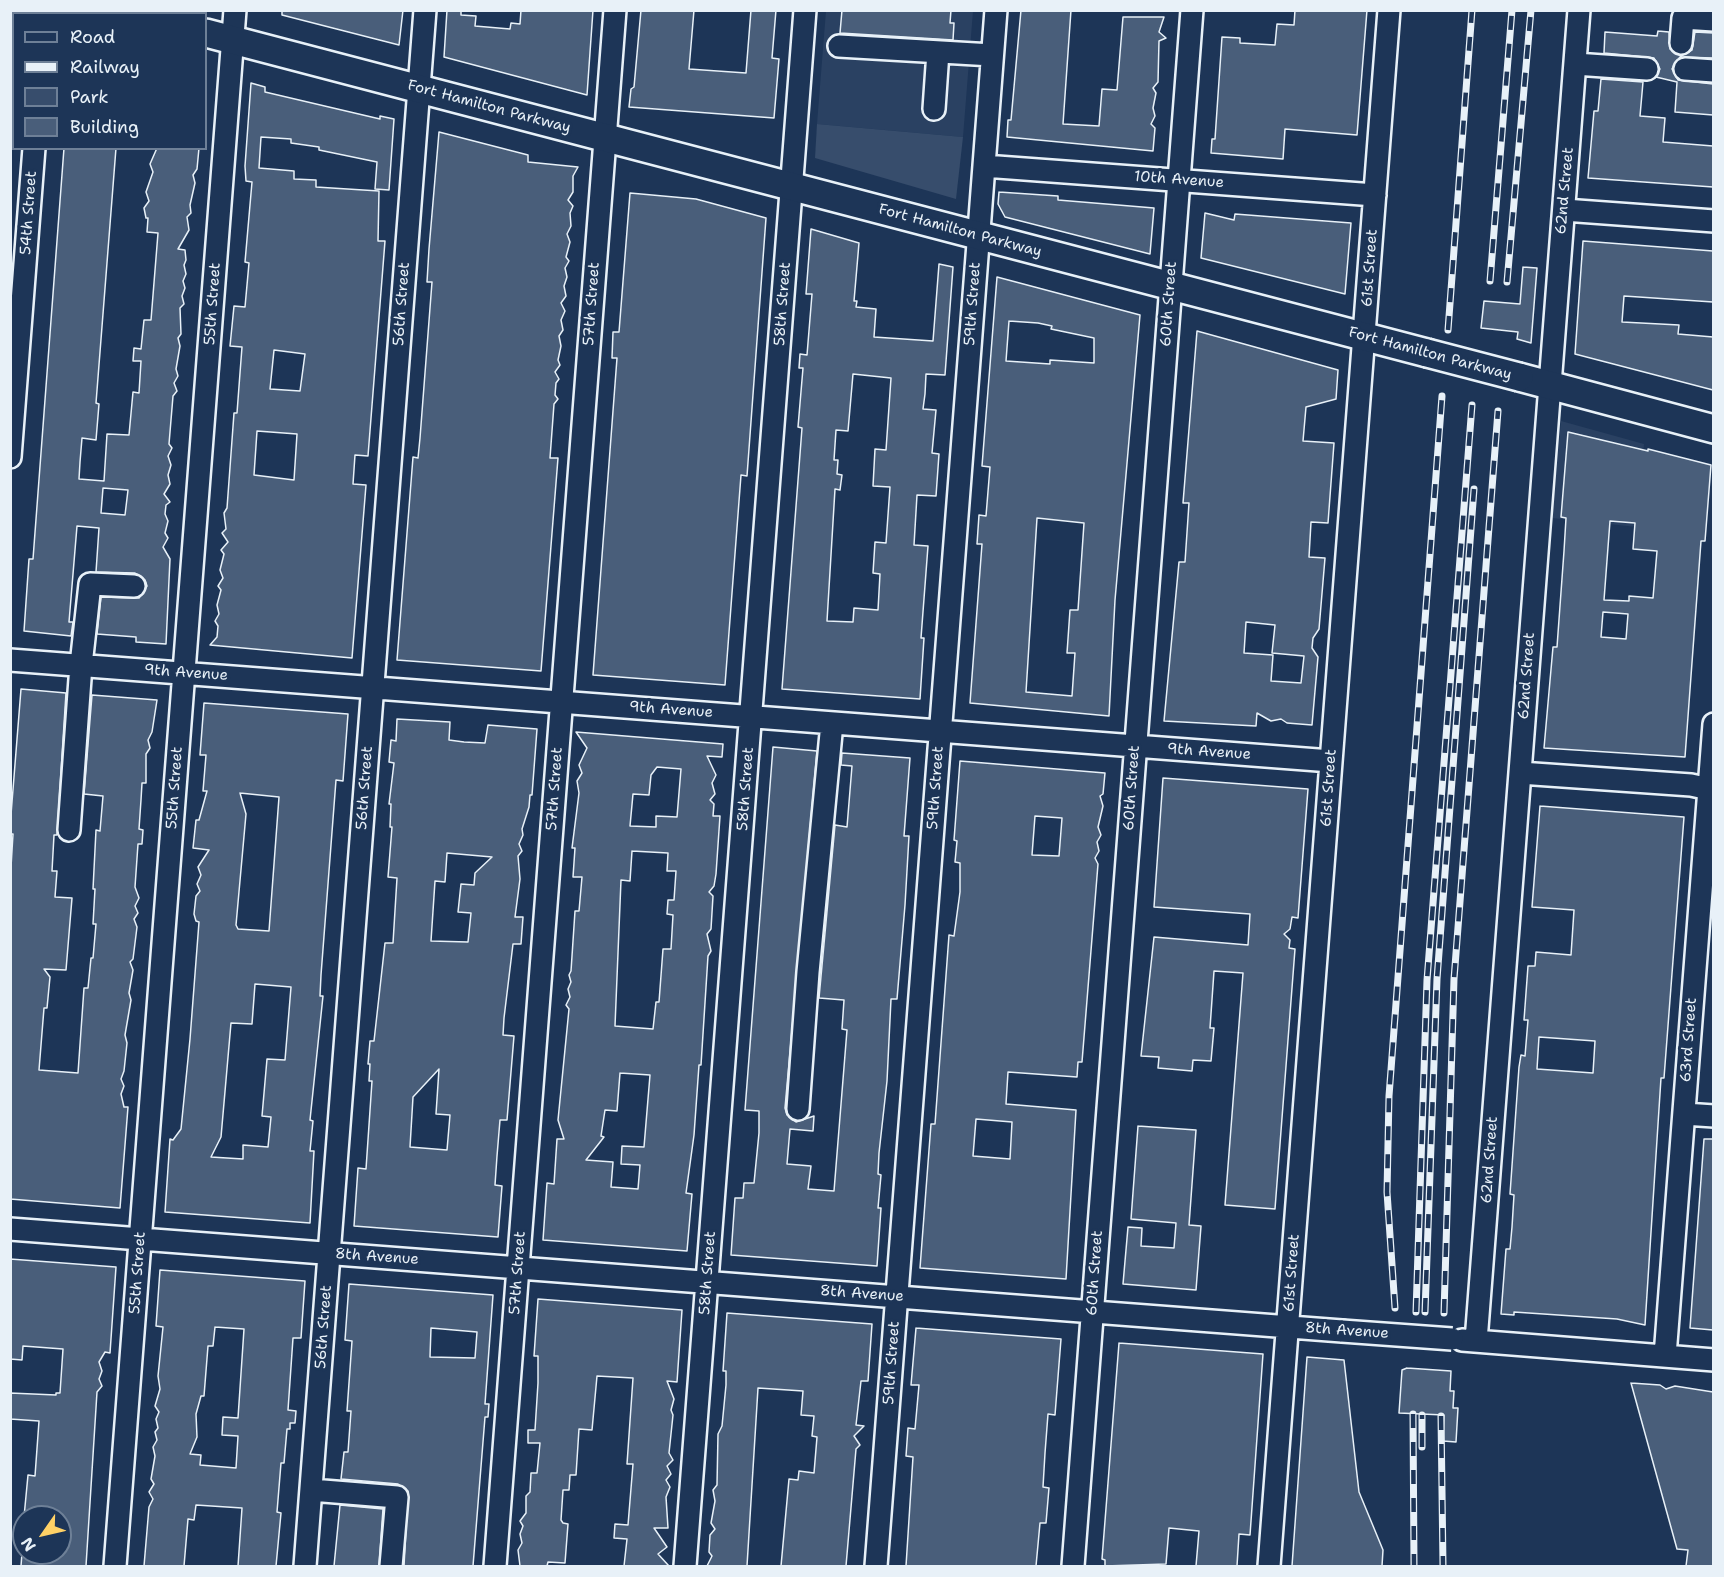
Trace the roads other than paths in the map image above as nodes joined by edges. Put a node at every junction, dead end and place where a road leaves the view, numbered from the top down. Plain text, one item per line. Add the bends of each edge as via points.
1 (235, 10) edge
2 (425, 10) edge
3 (615, 10) edge
4 (805, 10) edge
5 (996, 10) edge
6 (1192, 10) edge
7 (1389, 10) edge
8 (1579, 10) edge
9 (1713, 20) edge
10 (207, 33) edge
11 (233, 40) junction
12 (839, 46) dead end
13 (938, 52) junction
14 (992, 55) junction
15 (1575, 64) junction
16 (1647, 69) dead end
17 (1713, 71) edge
18 (419, 89) junction
19 (934, 109) dead end
20 (605, 137) junction
21 (34, 150) edge
22 (984, 166) junction
23 (1179, 180) junction
24 (792, 187) junction
25 (1375, 195) junction
26 (1564, 210) junction
27 (1713, 221) edge
28 (978, 236) junction
29 (1171, 286) junction
30 (1376, 339) junction
31 (1549, 386) junction
32 (1713, 429) edge
33 (10, 458) edge
34 (134, 586) dead end
35 (10, 660) edge
36 (81, 665) junction
37 (184, 673) junction
38 (373, 687) junction
39 (562, 702) junction
40 (751, 716) junction
41 (832, 723) junction
42 (1713, 724) edge
43 (940, 731) junction
44 (1136, 746) junction
45 (1331, 761) junction
46 (1520, 773) junction
47 (1711, 790) edge
48 (69, 830) dead end
49 (1704, 961) edge
50 (798, 1109) dead end
51 (1684, 1114) junction
52 (1713, 1116) edge
53 (10, 1229) edge
54 (140, 1238) junction
55 (330, 1253) junction
56 (518, 1268) junction
57 (707, 1282) junction
58 (897, 1297) junction
59 (1092, 1311) junction
60 (1288, 1326) junction
61 (1476, 1341) junction
62 (1665, 1356) junction
63 (1713, 1360) edge
64 (311, 1490) junction
65 (115, 1566) edge
66 (305, 1566) edge
67 (392, 1566) edge
68 (495, 1566) edge
69 (685, 1566) edge
70 (876, 1566) edge
71 (1072, 1566) edge
72 (1269, 1566) edge

1 - 11 street, 55th Street
2 - 18 street, 56th Street
3 - 20 street, 57th Street
4 - 24 street, 58th Street
5 - 14 street, 59th Street
6 - 23 street, 60th Street
7 - 25 street, 61st Street
8 - 15 street, 62nd Street
9 - 17 street via 1683,18 1684,63
10 - 11 main road, Fort Hamilton Parkway
11 - 18 main road, Fort Hamilton Parkway
11 - 37 street, 55th Street
12 - 13 street
13 - 14 street
13 - 19 street
14 - 22 street, 59th Street
15 - 16 street
15 - 26 street, 62nd Street
18 - 20 main road, Fort Hamilton Parkway
18 - 38 street, 56th Street
20 - 24 main road, Fort Hamilton Parkway
20 - 39 street, 57th Street
21 - 33 street, 54th Street
22 - 23 street, 10th Avenue
22 - 28 street, 59th Street
23 - 25 street, 10th Avenue
23 - 29 street, 60th Street
24 - 28 main road, Fort Hamilton Parkway
24 - 40 street, 58th Street
25 - 30 street, 61st Street
26 - 27 street
26 - 31 street, 62nd Street
28 - 29 main road, Fort Hamilton Parkway
28 - 43 street, 59th Street
29 - 30 main road, Fort Hamilton Parkway
29 - 44 street, 60th Street
30 - 31 main road, Fort Hamilton Parkway, bridge
30 - 45 street, 61st Street
31 - 32 main road, Fort Hamilton Parkway
31 - 46 street, 62nd Street
34 - 36 street via 90,584
35 - 36 street, 9th Avenue
36 - 37 street, 9th Avenue
36 - 48 street
37 - 38 street, 9th Avenue
37 - 54 street, 55th Street
38 - 39 street, 9th Avenue
38 - 55 street, 56th Street
39 - 40 street, 9th Avenue
39 - 56 street, 57th Street
40 - 41 street, 9th Avenue
40 - 57 street, 58th Street
41 - 43 street, 9th Avenue
41 - 50 street
42 - 47 street, 63rd Street
43 - 44 street, 9th Avenue
43 - 58 street, 59th Street
44 - 45 street, 9th Avenue
44 - 59 street, 60th Street
45 - 60 street, 61st Street
46 - 47 street via 1691,785
46 - 61 street, 62nd Street
47 - 49 street, 63rd Street
49 - 51 street, 63rd Street
51 - 52 street
51 - 62 street, 63rd Street
53 - 54 street, 8th Avenue
54 - 55 street, 8th Avenue
54 - 65 street, 55th Street
55 - 56 street, 8th Avenue
55 - 64 street, 56th Street
56 - 57 street, 8th Avenue
56 - 68 street, 57th Street
57 - 58 street, 8th Avenue
57 - 69 street, 58th Street
58 - 59 street, 8th Avenue
58 - 70 street, 59th Street
59 - 60 street, 8th Avenue
59 - 71 street, 60th Street
60 - 61 street, 8th Avenue, bridge
60 - 72 street, 61st Street
61 - 62 street, 8th Avenue
62 - 63 street, 8th Avenue
64 - 66 street, 56th Street
64 - 67 street via 397,1497

